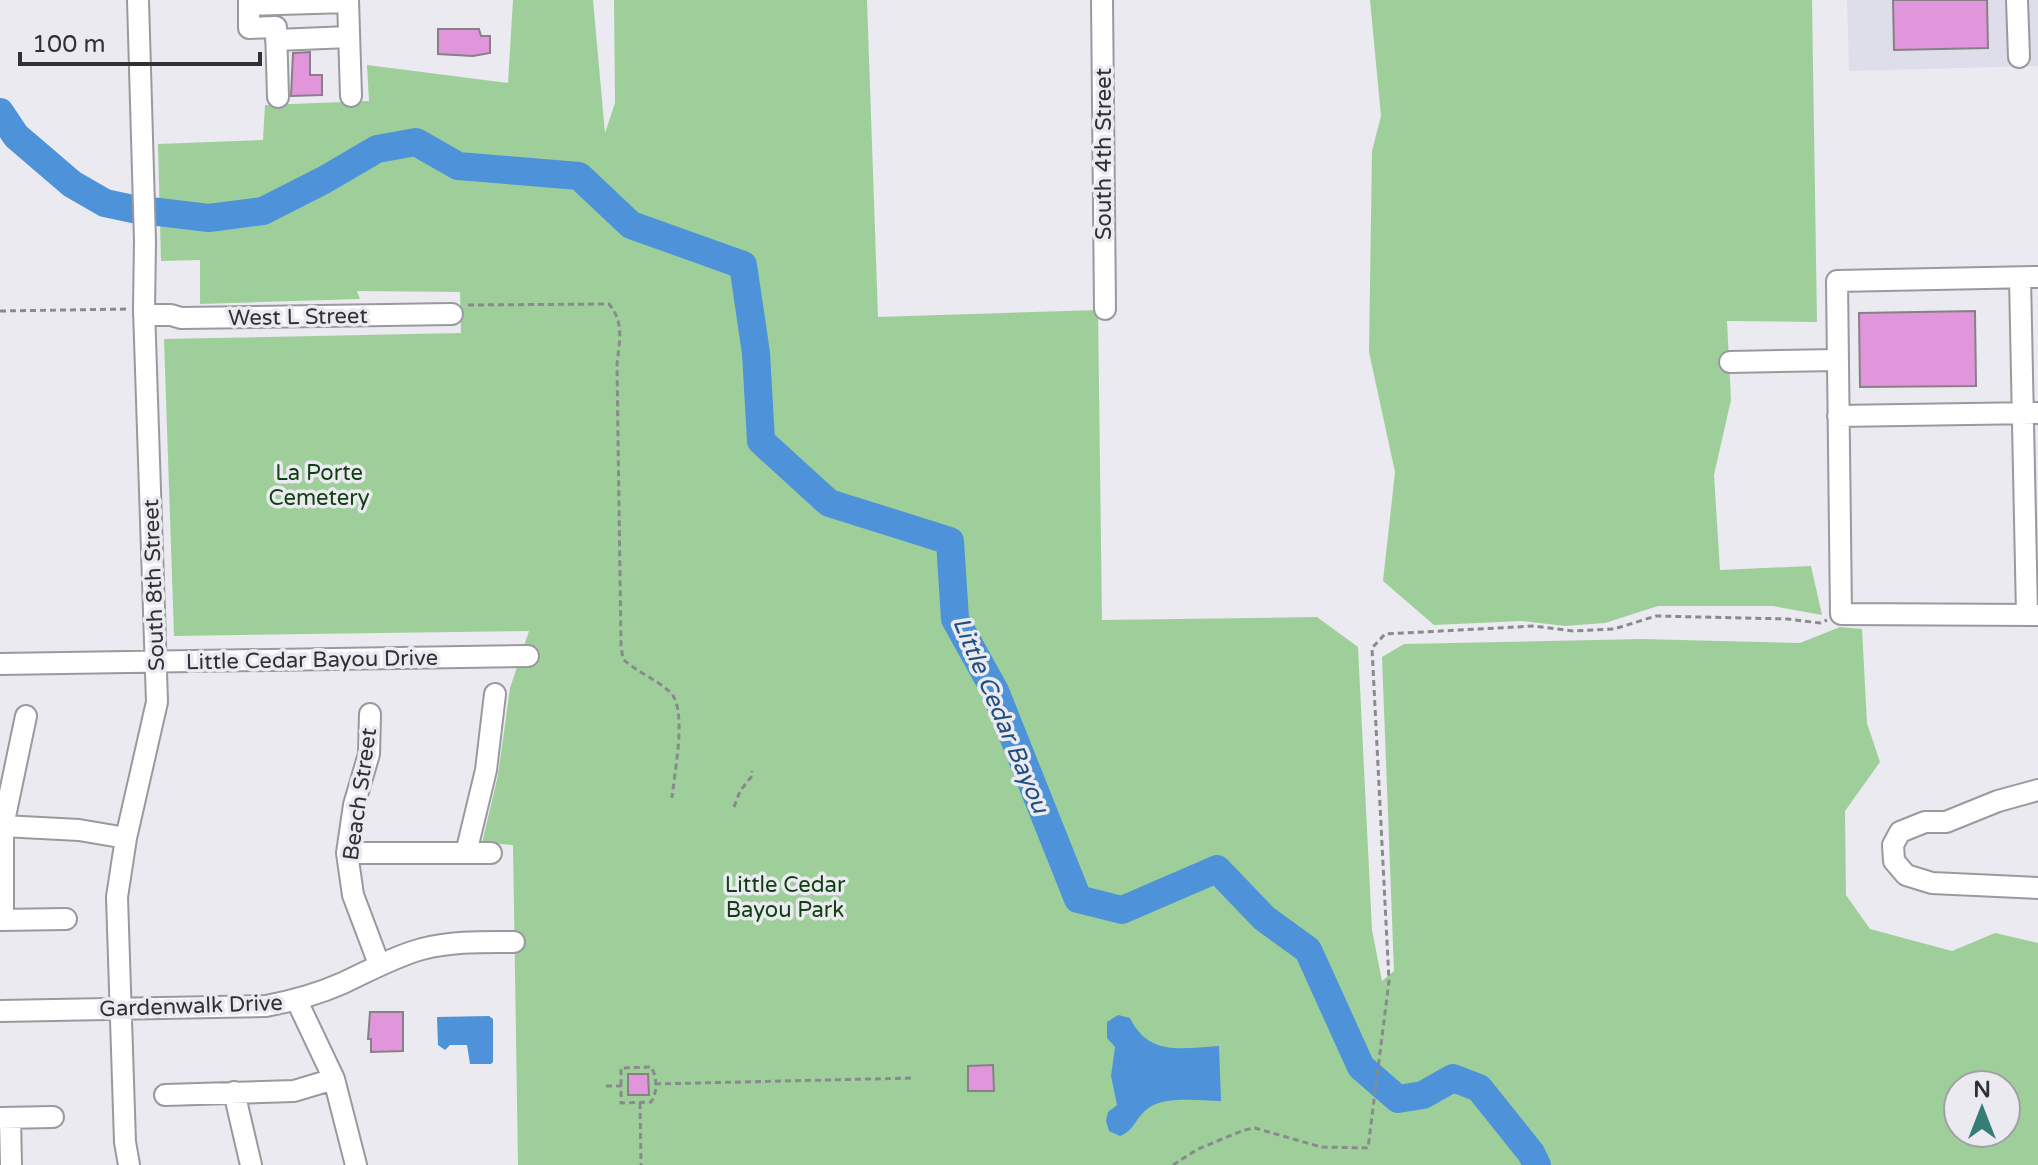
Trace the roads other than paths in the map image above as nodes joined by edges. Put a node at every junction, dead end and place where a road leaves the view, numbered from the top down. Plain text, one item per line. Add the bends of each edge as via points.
1 (138, 0) edge
2 (1102, 0) edge
3 (2017, 0) edge
4 (348, 1) edge
5 (249, 2) edge
6 (297, 2) edge
7 (349, 37) junction
8 (298, 39) junction
9 (276, 40) junction
10 (2019, 57) dead end
11 (351, 96) dead end
12 (278, 97) dead end
13 (2029, 278) edge
14 (460, 309) road end
15 (1105, 309) dead end
16 (144, 312) junction
17 (1837, 360) junction
18 (1730, 362) dead end
19 (2031, 414) edge
20 (1838, 416) junction
21 (2033, 615) edge
22 (528, 656) dead end
23 (157, 662) junction
24 (0, 664) edge
25 (495, 694) dead end
26 (370, 714) dead end
27 (26, 716) dead end
28 (2038, 790) edge
29 (3, 826) junction
30 (126, 838) junction
31 (347, 853) junction
32 (466, 853) junction
33 (491, 853) dead end
34 (2038, 888) edge
35 (66, 919) dead end
36 (2, 920) edge
37 (514, 942) dead end
38 (379, 964) junction
39 (297, 1001) junction
40 (121, 1008) junction
41 (0, 1011) edge
42 (334, 1079) junction
43 (234, 1092) junction
44 (165, 1095) dead end
45 (53, 1117) dead end
46 (5, 1118) edge
47 (11, 1165) edge
48 (129, 1165) edge
49 (251, 1165) edge
50 (356, 1165) edge

1 - 16 street, South 8th Street
2 - 15 street, South 4th Street
3 - 10 street
4 - 6 street
4 - 7 street
5 - 6 street
5 - 9 street via 249,28 276,27
6 - 8 street
7 - 8 street
7 - 11 street
8 - 9 street
9 - 12 street
13 - 17 street via 1837,281
13 - 19 street
14 - 16 street, West L Street via 181,318
16 - 23 street, South 8th Street
17 - 18 street
17 - 20 street
19 - 20 street
19 - 21 street
20 - 21 street via 1841,614
22 - 23 street, Little Cedar Bayou Drive
23 - 24 street, Little Cedar Bayou Drive
23 - 30 street, South 8th Street via 157,702
25 - 32 street via 486,770
26 - 31 street, Beach Street via 369,754
27 - 29 street
28 - 34 street via 1946,822 1925,822 1900,832 1893,845 1894,861 1906,875 1932,883
29 - 30 street
29 - 36 street
30 - 40 street, South 8th Street via 117,897
31 - 32 street
31 - 38 street, Beach Street via 353,895
32 - 33 street
35 - 36 street
37 - 38 street, Gardenwalk Drive via 443,945
38 - 39 street, Gardenwalk Drive
39 - 40 street, Gardenwalk Drive
39 - 42 street
40 - 41 street, Gardenwalk Drive
40 - 48 street, South 8th Street
42 - 43 street via 294,1091
42 - 50 street
43 - 44 street
43 - 49 street
45 - 46 street
46 - 47 street

